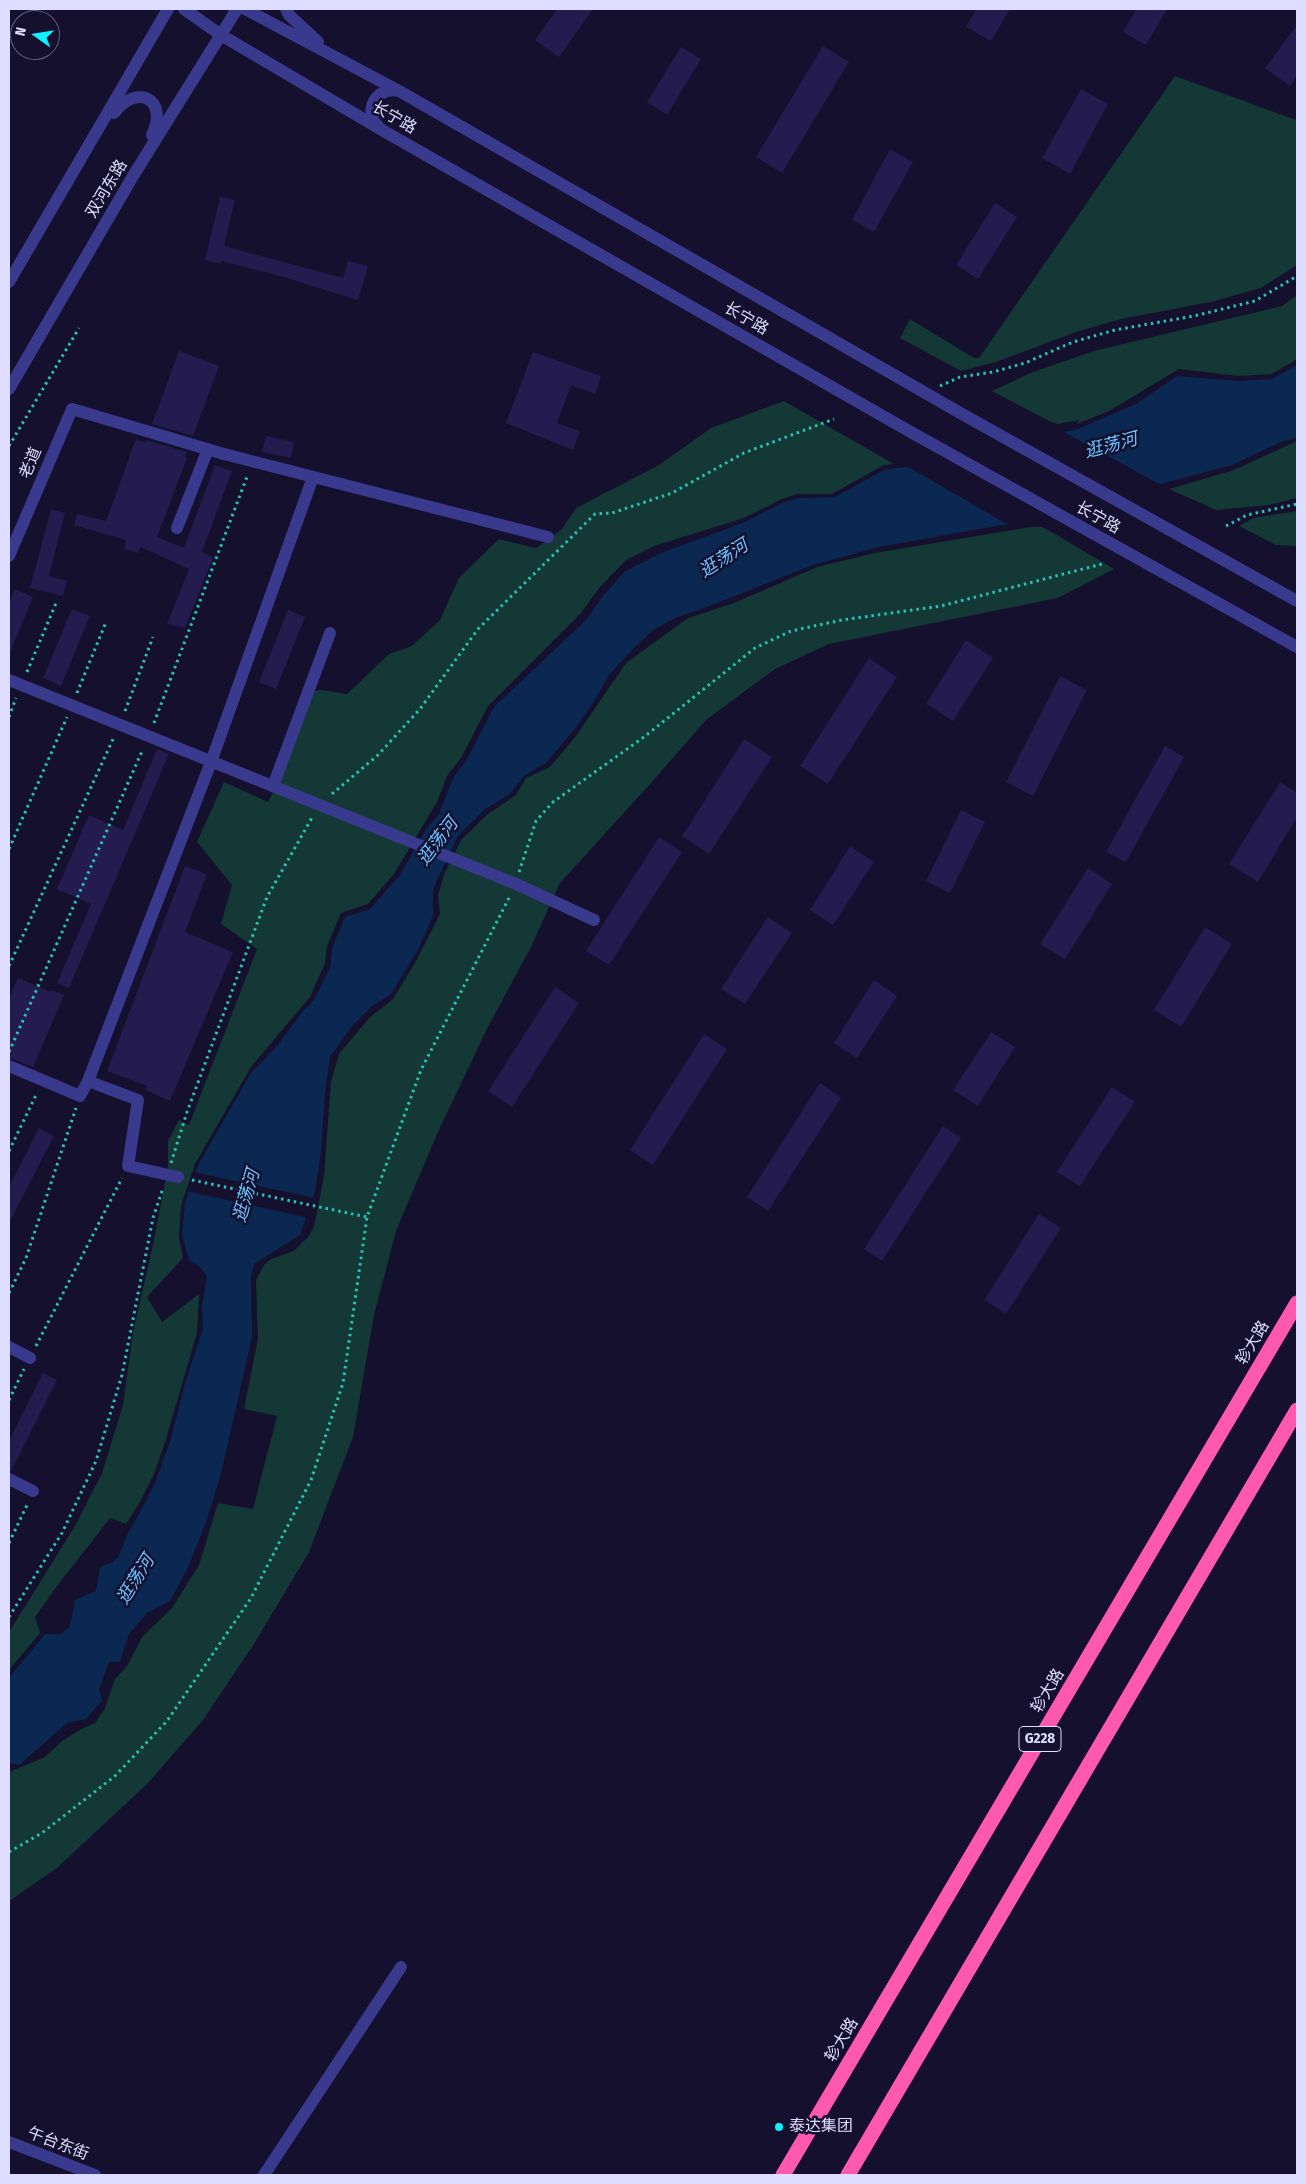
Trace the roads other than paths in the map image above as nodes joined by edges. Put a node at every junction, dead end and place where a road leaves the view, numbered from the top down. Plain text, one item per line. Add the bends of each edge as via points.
1 (168, 9) edge
2 (184, 9) edge
3 (237, 9) edge
4 (245, 9) edge
5 (286, 9) edge
6 (221, 35) junction
7 (331, 54) junction
8 (401, 92) junction
9 (382, 130) junction
10 (87, 149) junction
11 (133, 176) junction
12 (9, 282) edge
13 (9, 389) edge
14 (208, 449) junction
15 (313, 477) junction
16 (177, 528) dead end
17 (548, 537) dead end
18 (9, 556) edge
19 (1297, 601) edge
20 (330, 633) dead end
21 (1297, 647) edge
22 (9, 680) edge
23 (211, 762) junction
24 (273, 786) junction
25 (594, 920) dead end
26 (9, 1066) edge
27 (88, 1081) junction
28 (178, 1177) road end
29 (1297, 1303) edge
30 (9, 1347) edge
31 (30, 1358) road end
32 (1297, 1410) edge
33 (9, 1479) edge
34 (33, 1492) road end
35 (401, 1967) dead end
36 (9, 2142) edge
37 (95, 2175) edge
38 (264, 2175) edge
39 (782, 2175) edge
40 (848, 2175) edge

1 - 10 street
2 - 6 street, 长宁路
3 - 6 street, 双河东路
4 - 7 street, 长宁路
5 - 7 street
6 - 9 street, 长宁路
6 - 11 street, 双河东路
7 - 8 street, 长宁路
8 - 9 street via 386,90 374,99 371,112 376,125
8 - 19 street, 长宁路 via 925,393
9 - 21 street, 长宁路 via 909,431
10 - 11 street via 129,98 138,96 149,100 159,116
10 - 12 street
11 - 13 street, 双河东路
14 - 15 street
14 - 16 street
14 - 18 street, 老道 via 72,409
15 - 17 street
15 - 23 street
20 - 24 street
22 - 23 street
23 - 24 street
23 - 27 street
24 - 25 street via 516,884
26 - 27 street via 80,1096
27 - 28 street via 138,1100 128,1166
29 - 39 highway, 轸大路 / G228
30 - 31 street
32 - 40 highway
33 - 34 street
35 - 38 street
36 - 37 street, 午台东街

